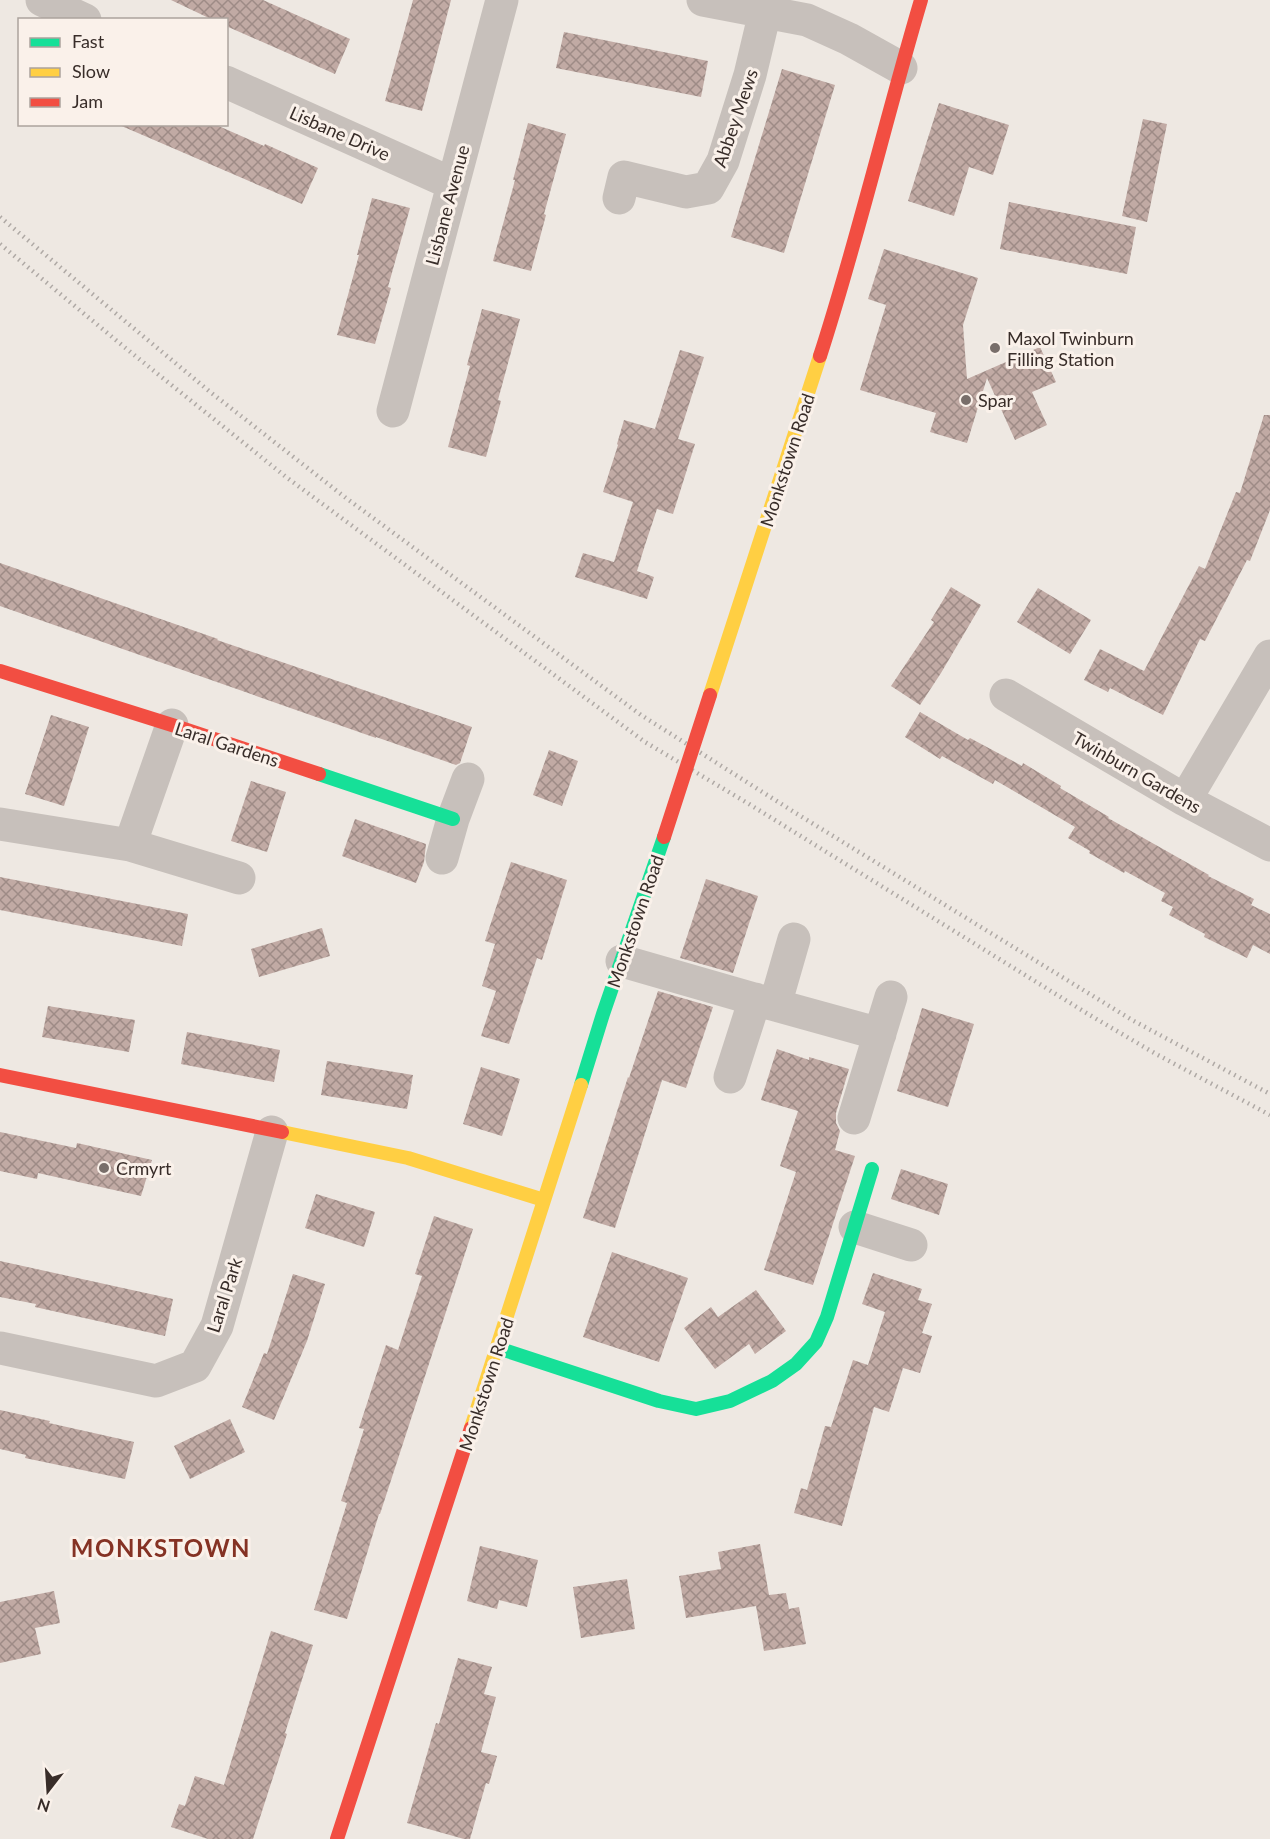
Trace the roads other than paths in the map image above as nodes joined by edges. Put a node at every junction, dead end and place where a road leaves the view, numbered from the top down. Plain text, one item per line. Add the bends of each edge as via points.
1 (42, 0) edge
2 (502, 0) edge
3 (703, 0) edge
4 (921, 0) edge
5 (765, 12) junction
6 (81, 18) edge
7 (901, 68) junction
8 (228, 83) edge
9 (453, 184) junction
10 (619, 198) dead end
11 (393, 411) dead end
12 (1270, 656) edge
13 (0, 671) edge
14 (1006, 695) dead end
15 (172, 726) junction
16 (468, 779) dead end
17 (1185, 800) junction
18 (453, 819) junction
19 (0, 824) edge
20 (130, 845) junction
21 (1270, 845) edge
22 (442, 858) dead end
23 (238, 878) dead end
24 (794, 939) dead end
25 (622, 961) junction
26 (891, 998) dead end
27 (765, 1002) junction
28 (880, 1034) junction
29 (0, 1076) edge
30 (730, 1077) dead end
31 (854, 1118) dead end
32 (272, 1132) junction
33 (872, 1169) dead end
34 (544, 1200) junction
35 (855, 1227) junction
36 (912, 1245) dead end
37 (0, 1348) edge
38 (498, 1348) junction
39 (337, 1839) edge

1 - 6 street
2 - 9 street, Lisbane Avenue
3 - 5 street
4 - 7 street, Monkstown Road
5 - 7 street via 807,20
5 - 10 street, Abbey Mews via 723,161 708,188 686,192 624,177
7 - 25 street, Monkstown Road, bridge via 844,282
8 - 9 street, Lisbane Drive
9 - 11 street, Lisbane Avenue
12 - 17 street
13 - 15 street, Laral Gardens
14 - 17 street, Twinburn Gardens
15 - 18 street, Laral Gardens
15 - 20 street
16 - 18 street
17 - 21 street, Twinburn Gardens
18 - 22 street
19 - 20 street
20 - 23 street
24 - 27 street
25 - 27 street
25 - 34 street, Monkstown Road
26 - 28 street
27 - 28 street
27 - 30 street
28 - 31 street
29 - 32 street
32 - 34 street via 408,1158
32 - 37 street, Laral Park via 217,1326 195,1366 156,1381
33 - 35 street
34 - 38 street, Monkstown Road
35 - 36 street
35 - 38 street via 816,1342 796,1364 772,1381 730,1401 696,1409 659,1401
38 - 39 street, Monkstown Road

